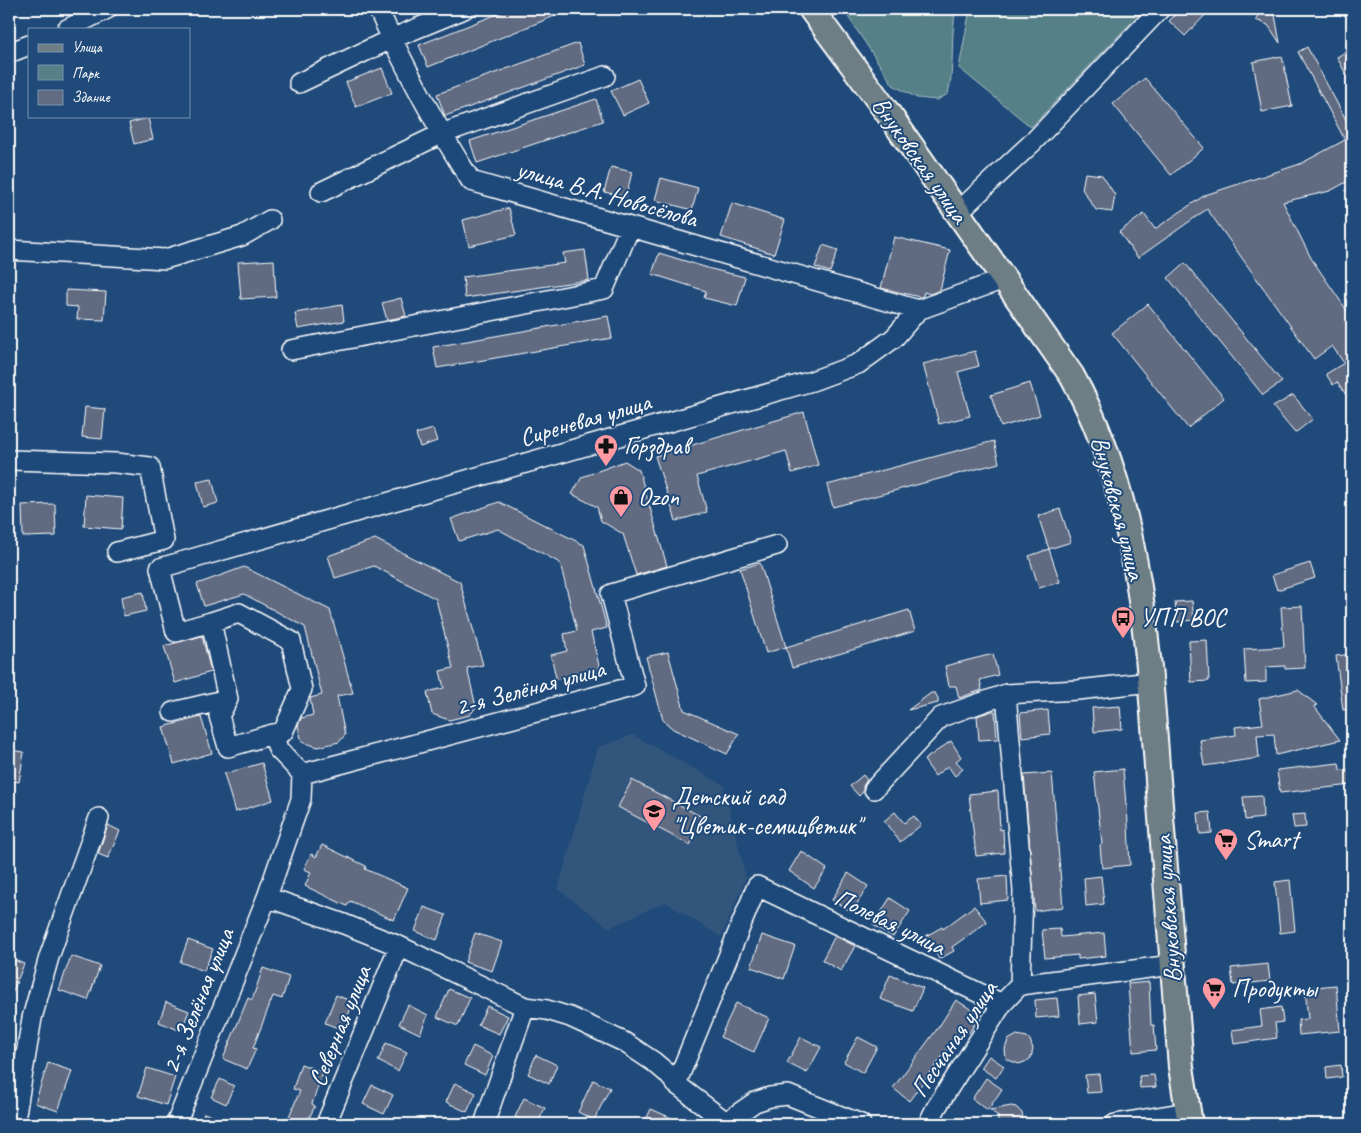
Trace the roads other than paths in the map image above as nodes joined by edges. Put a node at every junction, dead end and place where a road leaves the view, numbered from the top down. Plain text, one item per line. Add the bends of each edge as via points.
1 (107, 9) edge
2 (378, 9) edge
3 (464, 9) edge
4 (811, 9) edge
5 (1160, 9) edge
6 (69, 28) edge
7 (391, 39) junction
8 (28, 45) edge
9 (9, 53) edge
10 (605, 76) dead end
11 (299, 83) dead end
12 (441, 134) junction
13 (321, 192) dead end
14 (958, 212) junction
15 (270, 220) dead end
16 (630, 227) junction
17 (9, 250) edge
18 (1004, 279) junction
19 (918, 310) junction
20 (291, 350) dead end
21 (9, 460) edge
22 (777, 545) dead end
23 (117, 552) dead end
24 (211, 622) junction
25 (1151, 682) junction
26 (1006, 694) junction
27 (228, 699) junction
28 (173, 712) dead end
29 (273, 734) junction
30 (302, 774) junction
31 (874, 789) dead end
32 (99, 818) dead end
33 (267, 897) junction
34 (399, 946) junction
35 (1172, 965) junction
36 (1020, 985) junction
37 (1002, 1004) junction
38 (526, 1007) junction
39 (676, 1084) junction
40 (16, 1117) edge
41 (1188, 1118) edge
42 (725, 1123) edge
43 (176, 1124) edge
44 (326, 1124) edge
45 (484, 1124) edge
46 (860, 1124) edge
47 (928, 1124) edge
48 (1114, 1124) edge

1 - 6 street
2 - 7 street, улица В.А. Новосёлова
3 - 7 street
4 - 14 main road, Внуковская улица
5 - 14 street via 1034,141
7 - 11 street
7 - 12 street, улица В.А. Новосёлова
8 - 9 street
10 - 12 street
12 - 13 street
12 - 16 street, улица В.А. Новосёлова via 470,181
14 - 18 main road, Внуковская улица
15 - 17 street via 242,236 165,259
16 - 19 street, улица В.А. Новосёлова
16 - 20 street via 604,290
18 - 19 street, Сиреневая улица
18 - 25 main road, Внуковская улица via 1072,376 1100,435 1132,550 1143,608
19 - 24 street, Сиреневая улица via 894,338 858,364 812,381 160,568 176,632
21 - 23 street via 150,467 164,540
22 - 30 street, 2-я Зелёная улица via 612,594 635,686
24 - 27 street
24 - 29 street via 239,614 291,641 302,689 283,732
25 - 26 street
25 - 35 main road, Внуковская улица
26 - 31 street via 942,717
26 - 36 street via 1023,891
27 - 28 street
27 - 29 street via 219,716 228,747
29 - 30 street via 278,749
30 - 33 street, 2-я Зелёная улица via 301,799
32 - 40 street via 49,957 32,1018
33 - 34 street
33 - 43 street, 2-я Зелёная улица
34 - 38 street
34 - 44 street, Северная улица
35 - 36 street, Песчаная улица
35 - 41 main road, Внуковская улица
36 - 37 street, Песчаная улица
37 - 39 street, Полевая улица via 757,886
37 - 47 street, Песчаная улица
38 - 39 street via 570,1017 624,1042 667,1072
38 - 45 street
39 - 42 street
41 - 48 street
42 - 46 street via 755,1102 788,1095

